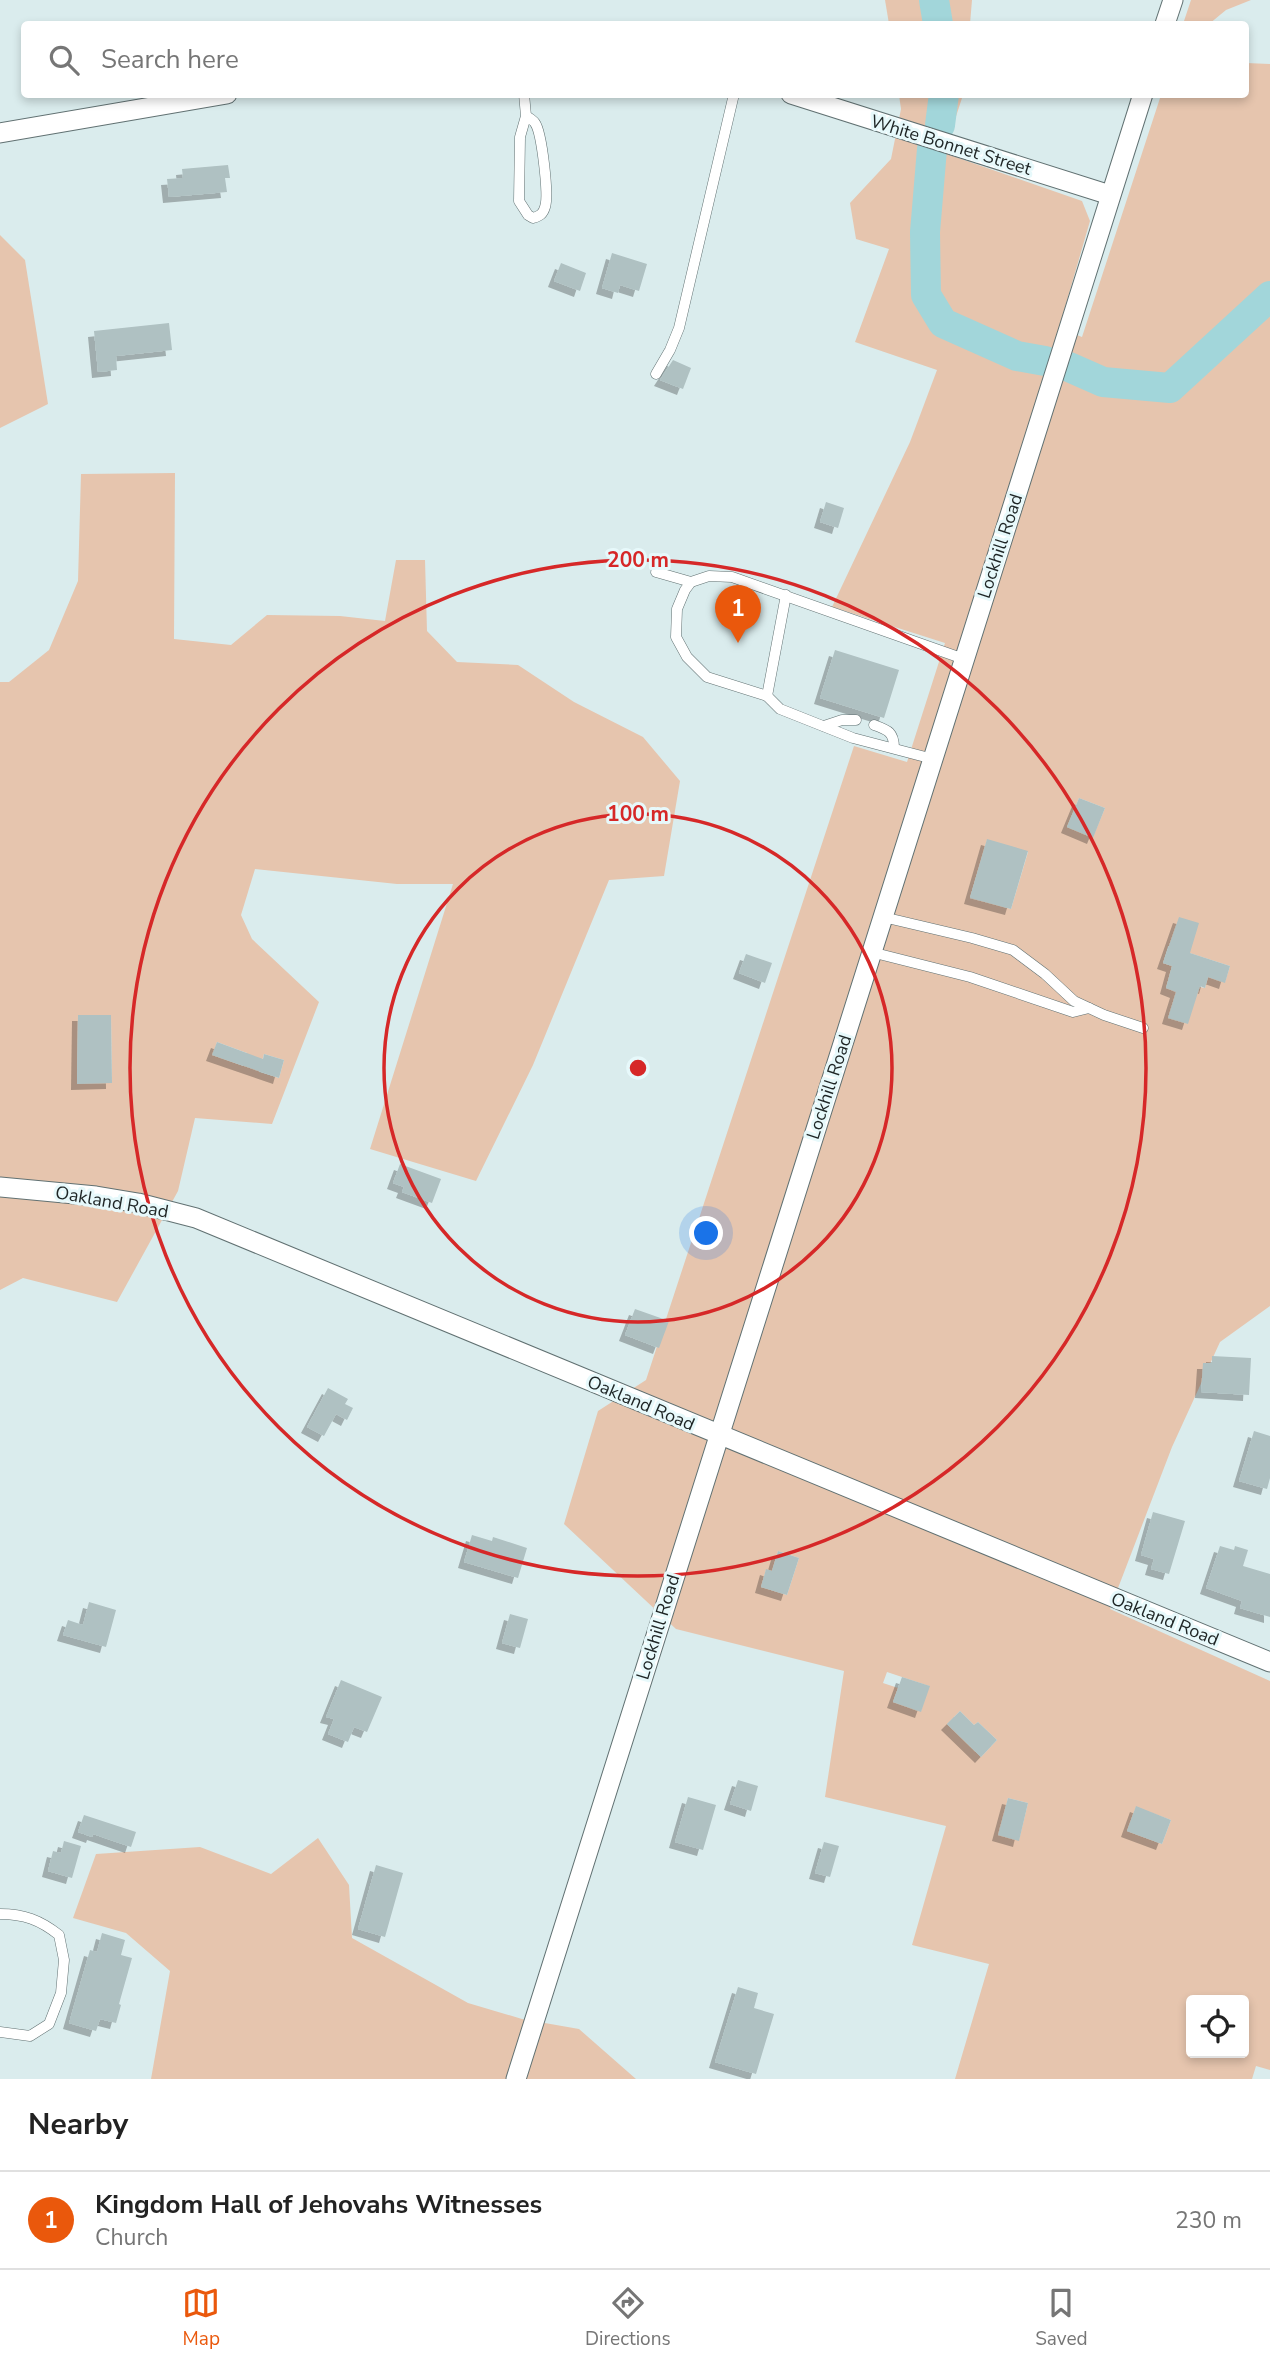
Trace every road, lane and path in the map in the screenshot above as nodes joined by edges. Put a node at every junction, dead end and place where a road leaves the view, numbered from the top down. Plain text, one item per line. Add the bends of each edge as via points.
1 (1173, 0) edge
2 (1166, 21) edge
3 (203, 98) edge
4 (525, 98) edge
5 (733, 98) edge
6 (804, 98) edge
7 (1142, 98) edge
8 (527, 116) junction
9 (0, 132) edge
10 (1110, 195) junction
11 (656, 374) dead end
12 (656, 572) dead end
13 (691, 582) junction
14 (786, 595) junction
15 (964, 659) junction
16 (767, 696) junction
17 (856, 720) dead end
18 (874, 725) dead end
19 (824, 726) junction
20 (894, 748) junction
21 (933, 759) junction
22 (883, 917) junction
23 (872, 952) junction
24 (1090, 1008) junction
25 (1143, 1028) dead end
26 (0, 1187) edge
27 (719, 1436) junction
28 (1270, 1661) edge
29 (0, 1914) edge
30 (0, 2032) edge
31 (516, 2079) edge

1 - 2 street
3 - 9 street
4 - 8 lane
5 - 11 lane via 679,328
6 - 10 street, White Bonnet Street
7 - 10 street, Lockhill Road
8 - 8 lane via 520,137 519,201 533,218 544,210 547,199 539,134
10 - 15 street, Lockhill Road
12 - 13 lane
13 - 14 lane via 709,576 732,577
13 - 16 lane via 677,609 676,637 687,657 707,677
14 - 15 lane
14 - 16 lane
15 - 21 street, Lockhill Road
16 - 19 lane via 780,709
17 - 19 lane
18 - 20 lane via 888,730
19 - 20 lane
20 - 21 lane
21 - 22 street, Lockhill Road
22 - 23 street, Lockhill Road
22 - 24 lane via 1013,950 1074,1001
23 - 24 lane via 970,977 1073,1012
23 - 27 street, Lockhill Road
24 - 25 lane
26 - 27 street, Oakland Road via 96,1196 196,1218
27 - 28 street, Oakland Road
27 - 31 street, Lockhill Road
29 - 30 lane via 42,1921 59,1934 64,1960 61,1993 49,2024 30,2036

